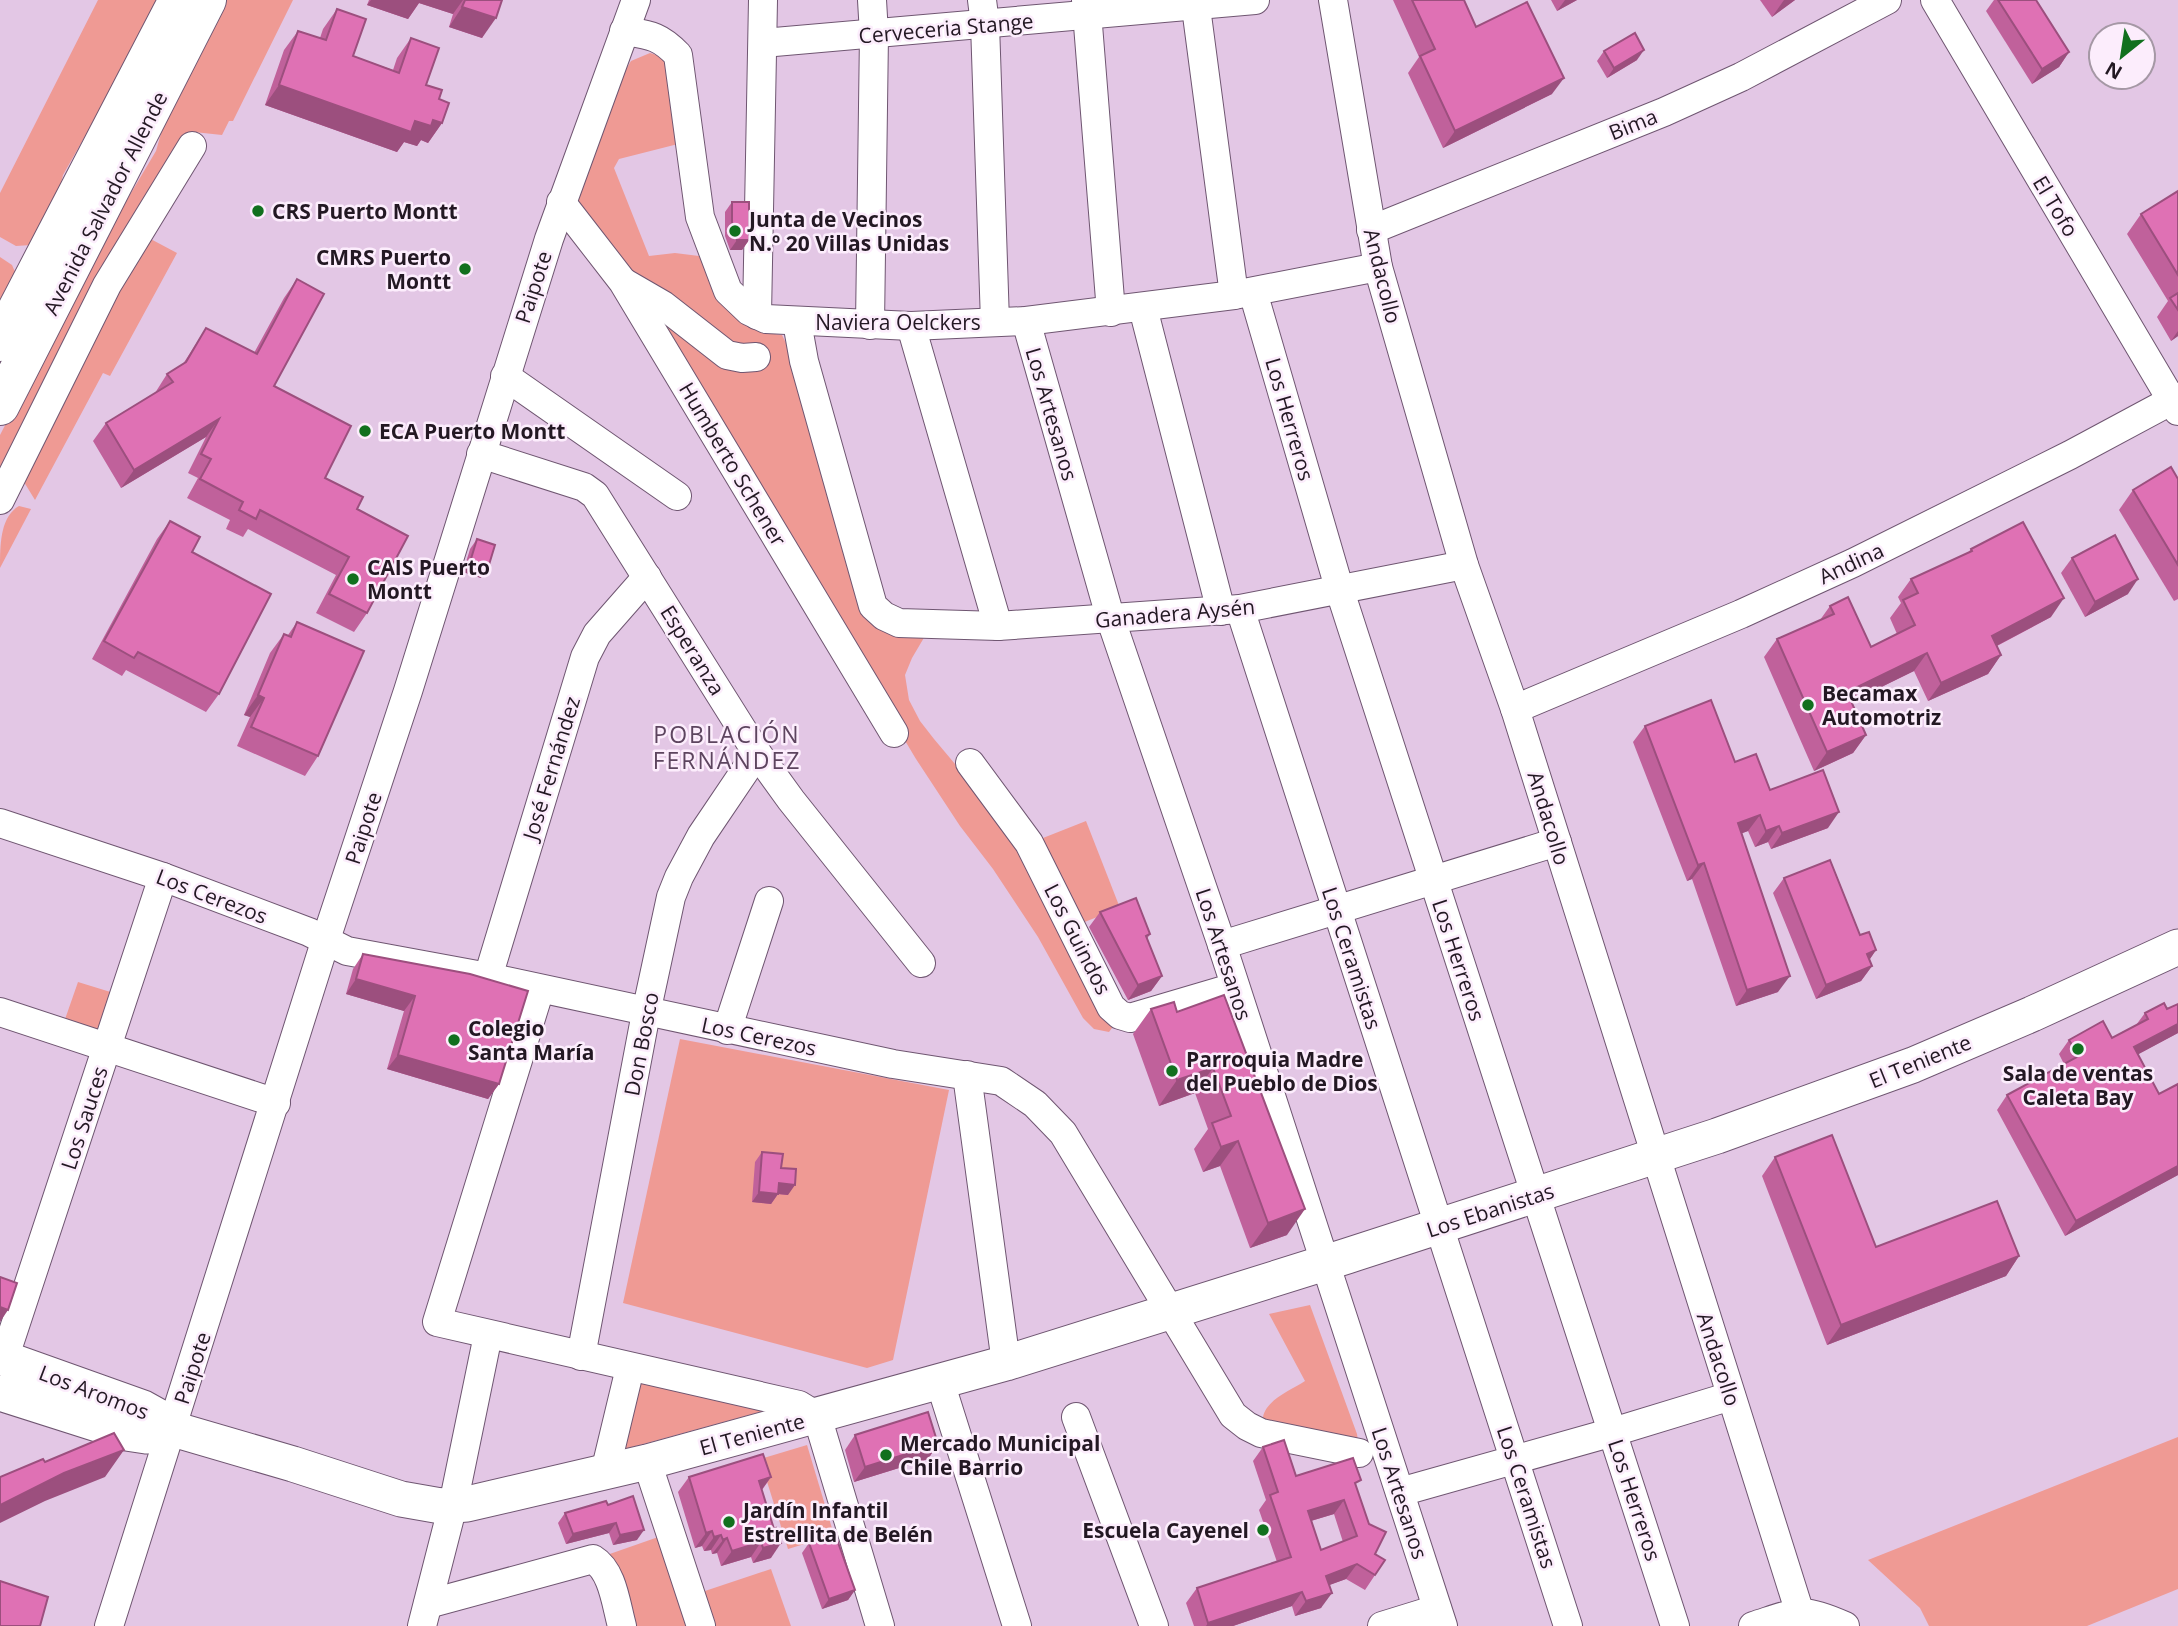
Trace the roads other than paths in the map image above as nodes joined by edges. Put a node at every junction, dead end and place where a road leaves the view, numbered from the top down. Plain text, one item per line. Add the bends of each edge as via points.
1 (178, 0) edge
2 (207, 0) edge
3 (636, 0) edge
4 (763, 0) edge
5 (872, 0) edge
6 (1255, 0) edge
7 (1333, 0) edge
8 (1887, 0) edge
9 (1935, 0) edge
10 (1196, 3) edge
11 (1087, 7) edge
12 (984, 12) edge
13 (624, 32) junction
14 (874, 34) junction
15 (762, 43) junction
16 (192, 146) dead end
17 (561, 202) junction
18 (1371, 230) junction
19 (1378, 267) junction
20 (623, 282) junction
21 (1244, 294) junction
22 (1143, 308) junction
23 (1111, 312) junction
24 (757, 315) junction
25 (1026, 321) junction
26 (797, 322) junction
27 (995, 322) junction
28 (870, 325) junction
29 (911, 326) junction
30 (0, 342) edge
31 (756, 356) dead end
32 (505, 376) junction
33 (2176, 403) edge
34 (0, 406) edge
35 (481, 454) junction
36 (677, 496) dead end
37 (0, 500) edge
38 (1464, 565) junction
39 (647, 577) junction
40 (1339, 591) junction
41 (1231, 610) junction
42 (1111, 620) junction
43 (998, 626) junction
44 (1515, 709) junction
45 (894, 733) dead end
46 (757, 753) junction
47 (970, 763) dead end
48 (0, 823) edge
49 (1557, 842) junction
50 (163, 877) junction
51 (1433, 880) junction
52 (769, 901) dead end
53 (1337, 910) junction
54 (326, 939) junction
55 (1222, 946) junction
56 (2178, 947) edge
57 (921, 963) dead end
58 (488, 977) junction
59 (1235, 987) junction
60 (540, 989) junction
61 (0, 1012) edge
62 (646, 1013) junction
63 (727, 1030) junction
64 (107, 1047) junction
65 (967, 1075) junction
66 (276, 1103) junction
67 (1655, 1156) junction
68 (1536, 1195) junction
69 (1439, 1226) junction
70 (1325, 1263) junction
71 (1171, 1312) junction
72 (488, 1335) junction
73 (581, 1356) junction
74 (2, 1358) edge
75 (1006, 1363) junction
76 (630, 1368) junction
77 (940, 1382) junction
78 (0, 1393) edge
79 (1731, 1395) junction
80 (817, 1416) junction
81 (1076, 1416) dead end
82 (173, 1429) junction
83 (1613, 1432) junction
84 (1359, 1453) dead end
85 (1515, 1460) junction
86 (648, 1462) junction
87 (606, 1472) junction
88 (1400, 1492) junction
89 (453, 1505) junction
90 (425, 1615) edge
91 (1440, 1618) edge
92 (1802, 1619) edge
93 (109, 1626) edge
94 (622, 1626) edge
95 (701, 1626) edge
96 (879, 1626) edge
97 (1017, 1626) edge
98 (1154, 1626) edge
99 (1382, 1626) edge
100 (1569, 1626) edge
101 (1675, 1626) edge
102 (1753, 1626) edge
103 (1845, 1626) edge

1 - 30 highway, Avenida Salvador Allende
2 - 34 highway, Avenida Salvador Allende
3 - 13 street, Paipote
4 - 15 street
5 - 14 street
6 - 10 street, Cerveceria Stange
7 - 18 street, Andacollo
8 - 18 street, Bima via 1664,112
9 - 33 street, El Tofo
10 - 11 street, Cerveceria Stange
10 - 21 street, Los Herreros
11 - 12 street, Cerveceria Stange
11 - 23 street
12 - 14 street, Cerveceria Stange
12 - 27 street
13 - 17 street, Paipote
13 - 24 street, Naviera Oelckers via 656,36 677,55 700,218 728,291
14 - 15 street, Cerveceria Stange
14 - 28 street
15 - 24 street
16 - 37 street via 107,285
17 - 20 street, Humberto Schener
17 - 32 street, Paipote
18 - 19 street, Andacollo
19 - 21 street, Naviera Oelckers
19 - 38 street, Andacollo
20 - 31 street via 656,300 727,355
20 - 45 street, Humberto Schener
21 - 22 street, Naviera Oelckers
21 - 40 street, Los Herreros
22 - 23 street, Naviera Oelckers
22 - 41 street, Los Ceramistas
23 - 25 street, Naviera Oelckers
24 - 26 street, Naviera Oelckers
25 - 27 street, Naviera Oelckers
25 - 42 street, Los Artesanos
26 - 28 street, Naviera Oelckers
26 - 43 street, Ganadera Aysén via 873,606 899,622
27 - 29 street, Naviera Oelckers
28 - 29 street, Naviera Oelckers
29 - 43 street
32 - 35 street, Paipote
32 - 36 street
33 - 44 street, Andina via 1853,563
35 - 39 street, Esperanza via 595,495
35 - 54 street, Paipote
38 - 40 street, Ganadera Aysén
38 - 44 street, Andacollo
39 - 46 street, Esperanza
39 - 58 street, José Fernández via 597,634 585,657
40 - 41 street, Ganadera Aysén
40 - 51 street, Los Herreros
41 - 42 street, Ganadera Aysén
41 - 53 street, Los Ceramistas
42 - 43 street, Ganadera Aysén
42 - 55 street, Los Artesanos
44 - 49 street, Andacollo
46 - 57 street, Esperanza
46 - 62 street, Don Bosco via 714,814 674,887
47 - 59 street, Los Guindos via 1029,843 1111,1007 1120,1015 1130,1018
48 - 50 street, Los Cerezos
49 - 51 street
49 - 67 street, Andacollo
50 - 54 street, Los Cerezos
50 - 64 street, Los Sauces
51 - 53 street
51 - 68 street, Los Herreros
52 - 63 street
53 - 55 street
53 - 69 street, Los Ceramistas
54 - 58 street, Los Cerezos via 347,951
54 - 66 street, Paipote
55 - 59 street, Los Artesanos
56 - 67 main road, El Teniente via 1913,1065
58 - 60 street, Los Cerezos
59 - 70 street, Los Artesanos
60 - 62 street, Los Cerezos
60 - 72 street via 437,1322
61 - 64 street
62 - 63 street, Los Cerezos
62 - 73 street, Don Bosco
63 - 65 street, Los Cerezos via 893,1065
64 - 66 street
64 - 74 street, Los Sauces
65 - 71 street, Los Cerezos via 1001,1081 1050,1117
65 - 75 street
66 - 82 street, Paipote
67 - 68 main road, Los Ebanistas
67 - 79 street, Andacollo
68 - 69 main road, Los Ebanistas
68 - 83 street, Los Herreros
69 - 70 main road, Los Ebanistas
69 - 85 street, Los Ceramistas
70 - 71 main road, El Teniente
70 - 88 street, Los Artesanos
71 - 75 main road, El Teniente
71 - 84 street, Los Cerezos via 1234,1415 1247,1426 1261,1433
72 - 73 street
72 - 89 street
73 - 76 street
74 - 82 main road, Los Aromos via 143,1408
75 - 77 main road, El Teniente
76 - 80 street via 799,1405
76 - 87 street
77 - 80 main road, El Teniente
77 - 97 street
78 - 82 main road, Los Aromos via 126,1433 146,1436
79 - 83 street
79 - 92 street, Andacollo
80 - 86 main road, El Teniente
80 - 96 street
81 - 98 street
82 - 89 main road, El Teniente via 401,1499
82 - 93 street, Paipote
83 - 85 street
83 - 101 street, Los Herreros
85 - 88 street
85 - 100 street, Los Ceramistas
86 - 87 main road, El Teniente
86 - 95 street
87 - 89 main road, El Teniente
88 - 91 street, Los Artesanos
89 - 90 street
90 - 94 street via 593,1559 606,1572
91 - 99 street
92 - 102 street
92 - 103 street via 1822,1616

